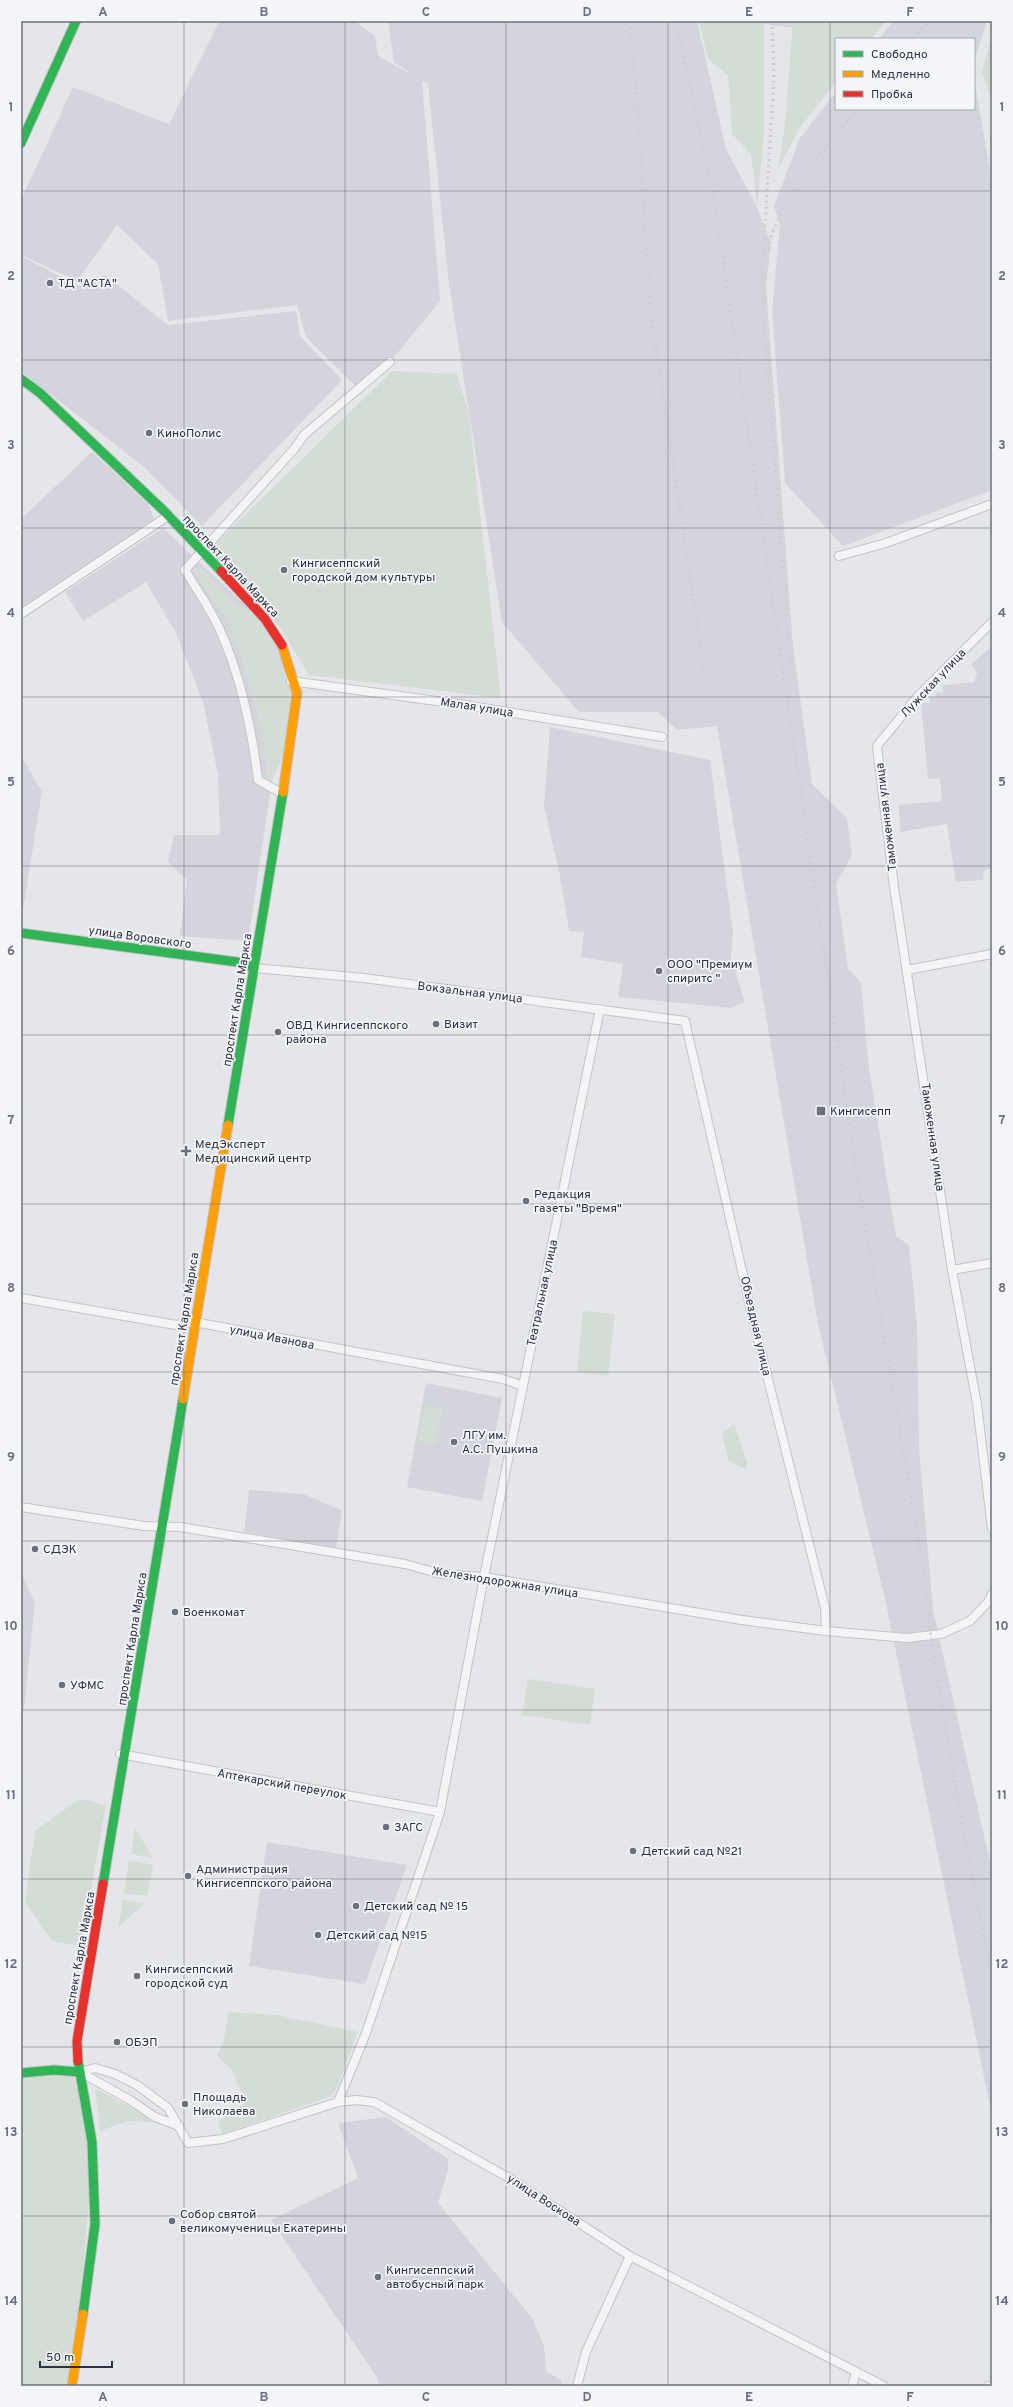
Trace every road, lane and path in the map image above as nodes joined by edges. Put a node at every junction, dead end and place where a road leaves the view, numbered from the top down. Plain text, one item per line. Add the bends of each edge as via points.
1 (73, 22) edge
2 (21, 143) edge
3 (390, 362) dead end
4 (21, 379) edge
5 (21, 383) edge
6 (992, 504) edge
7 (166, 517) junction
8 (201, 553) junction
9 (839, 556) dead end
10 (21, 614) edge
11 (992, 622) edge
12 (293, 681) junction
13 (662, 737) dead end
14 (877, 746) joint
15 (281, 793) junction
16 (21, 933) edge
17 (992, 954) edge
18 (252, 967) junction
19 (907, 970) junction
20 (600, 1009) junction
21 (685, 1020) joint
22 (992, 1263) edge
23 (952, 1270) junction
24 (21, 1298) edge
25 (192, 1322) junction
26 (523, 1386) junction
27 (21, 1506) edge
28 (160, 1526) junction
29 (992, 1528) edge
30 (484, 1577) junction
31 (992, 1594) edge
32 (826, 1631) junction
33 (122, 1755) junction
34 (440, 1812) junction
35 (80, 2072) junction
36 (21, 2073) edge
37 (338, 2102) junction
38 (179, 2126) junction
39 (630, 2256) junction
40 (856, 2372) junction
41 (72, 2386) edge
42 (577, 2386) edge
43 (852, 2386) edge
44 (884, 2386) edge
45 (988, 2386) edge
46 (992, 2386) edge

1 - 2 main road
3 - 8 street via 304,435
4 - 7 main road, проспект Карла Маркса via 40,393
5 - 7 main road via 44,401
6 - 9 street via 886,543
7 - 8 main road, проспект Карла Маркса
7 - 10 street
8 - 12 main road, проспект Карла Маркса via 265,619 281,642
8 - 15 street via 185,570 220,630 241,689 258,780
11 - 14 street, Лужская улица via 918,696
12 - 13 street, Малая улица via 465,705
12 - 15 main road, проспект Карла Маркса via 297,693
14 - 19 street, Таможенная улица
15 - 18 main road, проспект Карла Маркса
16 - 18 main road, улица Воровского via 237,962
17 - 19 street
18 - 20 street, Вокзальная улица via 364,978
18 - 25 main road, проспект Карла Маркса
19 - 23 street, Таможенная улица
20 - 21 street, Вокзальная улица
20 - 26 street, Театральная улица
21 - 32 street, Объездная улица via 755,1326 825,1608
22 - 23 street
23 - 29 street, Таможенная улица via 977,1404
24 - 25 street, улица Иванова via 176,1325
25 - 26 street, улица Иванова via 502,1379
25 - 28 main road, проспект Карла Маркса
26 - 30 street, Театральная улица
27 - 28 street, Железнодорожная улица
28 - 30 street, Железнодорожная улица via 180,1527 405,1564 442,1574
28 - 33 main road, проспект Карла Маркса
30 - 32 street, Железнодорожная улица via 742,1620
30 - 34 street
31 - 32 street, Железнодорожная улица via 970,1621 942,1634 907,1638
33 - 34 street, Аптекарский переулок
33 - 35 main road, проспект Карла Маркса via 77,2050
34 - 37 street via 366,2034
35 - 36 main road via 54,2070
35 - 38 street via 155,2117
35 - 38 street via 95,2068 115,2074 137,2086 168,2108
35 - 41 main road, проспект Карла Маркса via 92,2142 95,2224
37 - 38 street, улица Воскова via 223,2139 188,2143
37 - 39 street, улица Воскова via 374,2102 509,2178
39 - 40 street, улица Воскова
39 - 42 street via 586,2352
40 - 43 street
40 - 44 street, улица Воскова
45 - 46 street

